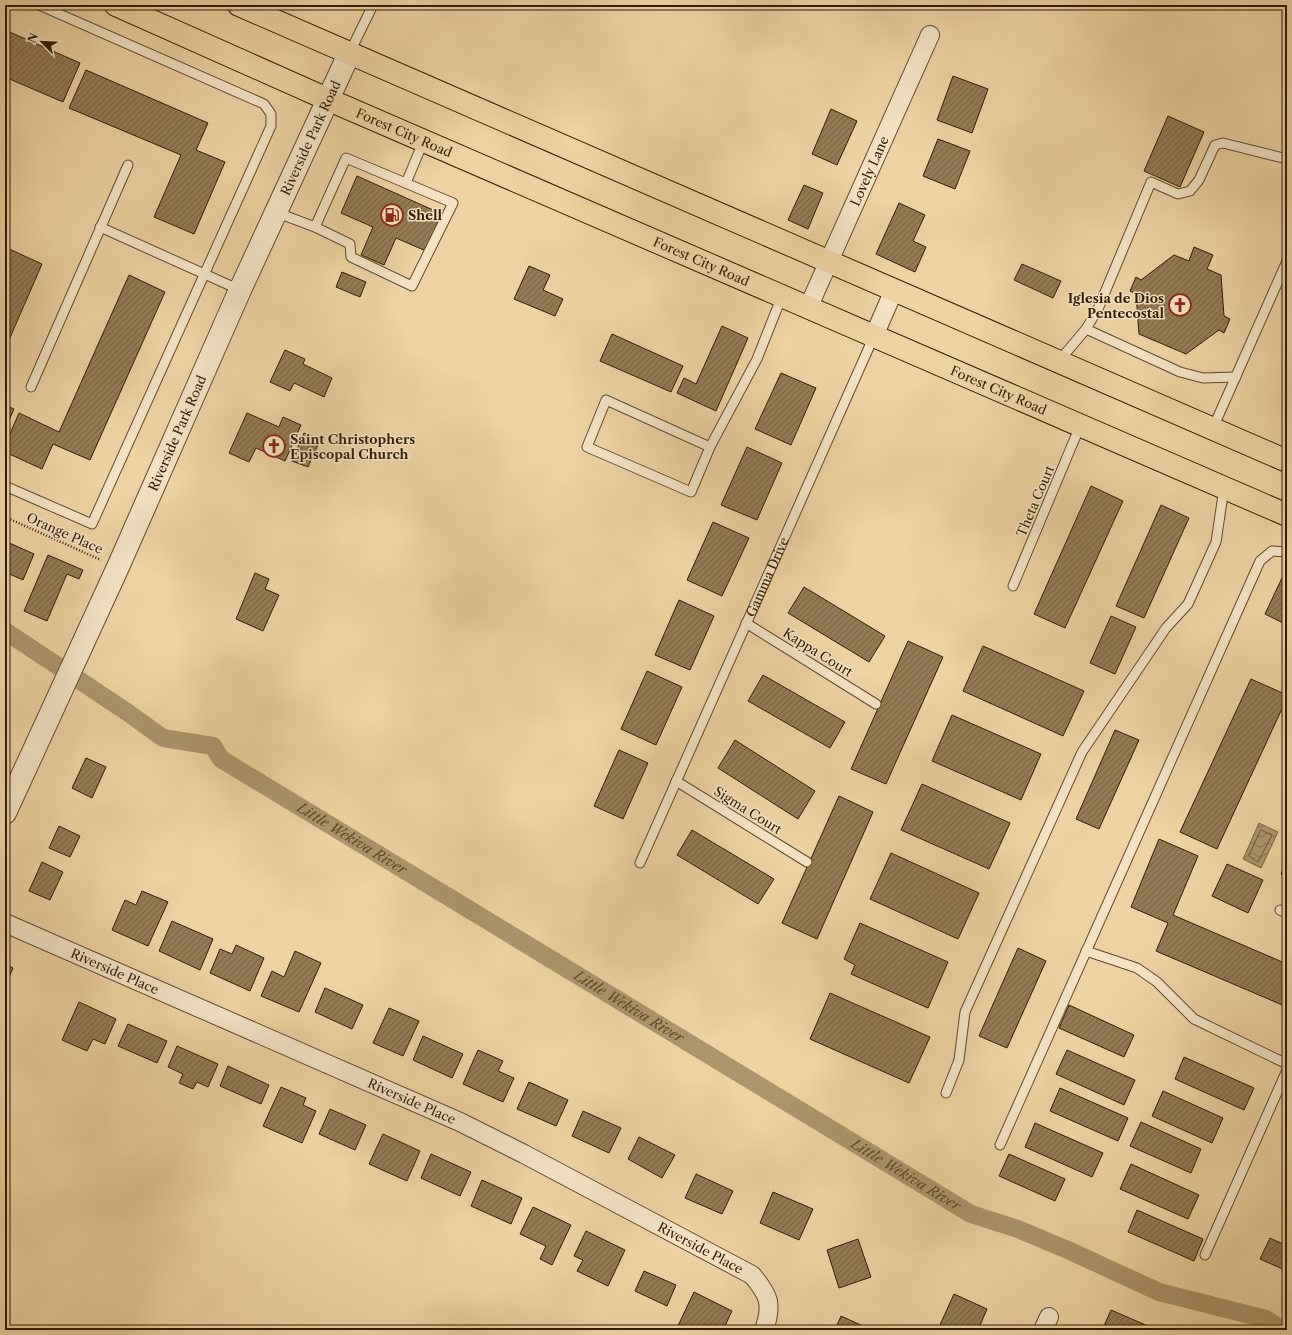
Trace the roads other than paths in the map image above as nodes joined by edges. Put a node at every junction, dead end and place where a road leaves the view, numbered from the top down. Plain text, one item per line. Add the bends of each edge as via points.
1 (39, 5) edge
2 (116, 5) edge
3 (239, 5) edge
4 (372, 5) edge
5 (930, 35) dead end
6 (349, 54) junction
7 (327, 99) junction
8 (424, 140) junction
9 (1287, 159) edge
10 (128, 165) dead end
11 (406, 183) junction
12 (275, 212) junction
13 (100, 227) junction
14 (315, 227) junction
15 (1287, 261) edge
16 (829, 262) junction
17 (206, 274) junction
18 (240, 290) junction
19 (894, 290) junction
20 (782, 296) junction
21 (808, 308) junction
22 (1086, 330) junction
23 (874, 336) junction
24 (1058, 361) junction
25 (1236, 377) junction
26 (31, 387) dead end
27 (1080, 426) junction
28 (1213, 428) junction
29 (710, 447) junction
30 (1287, 461) edge
31 (5, 486) edge
32 (1224, 488) junction
33 (1287, 515) edge
34 (1287, 552) edge
35 (1013, 586) dead end
36 (746, 623) junction
37 (876, 704) dead end
38 (676, 781) junction
39 (5, 813) edge
40 (640, 862) dead end
41 (807, 862) dead end
42 (5, 924) edge
43 (1086, 951) junction
44 (1287, 1064) edge
45 (1287, 1070) edge
46 (946, 1093) dead end
47 (1000, 1145) dead end
48 (1205, 1255) dead end
49 (764, 1330) edge

1 - 17 lane via 264,104 271,114 271,126
2 - 7 main road, Forest City Road
3 - 6 main road
4 - 6 lane
5 - 16 street, Lovely Lane
6 - 7 street, Riverside Park Road
6 - 16 main road
7 - 8 main road, Forest City Road
7 - 12 street, Riverside Park Road
8 - 11 lane
8 - 20 main road, Forest City Road
9 - 22 lane via 1223,143 1215,145 1199,180 1190,191 1178,194 1151,182 1098,309
10 - 13 lane
11 - 14 lane via 346,158
11 - 14 lane via 453,203 412,286 351,257 350,244
12 - 14 lane
12 - 18 street, Riverside Park Road
13 - 17 lane
13 - 26 lane
15 - 25 lane
16 - 19 main road
16 - 21 street, Lovely Lane
17 - 18 lane
17 - 31 lane via 92,524
18 - 39 street, Riverside Park Road via 118,567
19 - 23 street, Gamma Drive
19 - 24 main road
20 - 21 main road, Forest City Road
20 - 29 lane via 757,359
21 - 23 main road, Forest City Road
22 - 24 lane
22 - 25 lane via 1180,372 1203,378
23 - 27 main road, Forest City Road
23 - 36 lane, Gamma Drive
24 - 28 main road
25 - 28 lane
27 - 32 main road, Forest City Road
27 - 35 lane, Theta Court
28 - 30 main road
29 - 29 lane via 606,400 587,448 691,492
32 - 33 main road, Forest City Road
32 - 46 lane via 1216,542 1188,604 1166,628 1082,752 965,1012 959,1060
34 - 43 lane via 1272,551 1260,561
36 - 37 lane, Kappa Court
36 - 38 lane, Gamma Drive
38 - 40 lane, Gamma Drive
38 - 41 lane, Sigma Court
42 - 49 street, Riverside Place via 460,1122 752,1275 764,1290 769,1305
43 - 44 lane via 1137,968 1157,982 1194,1019
43 - 47 lane
45 - 48 lane

